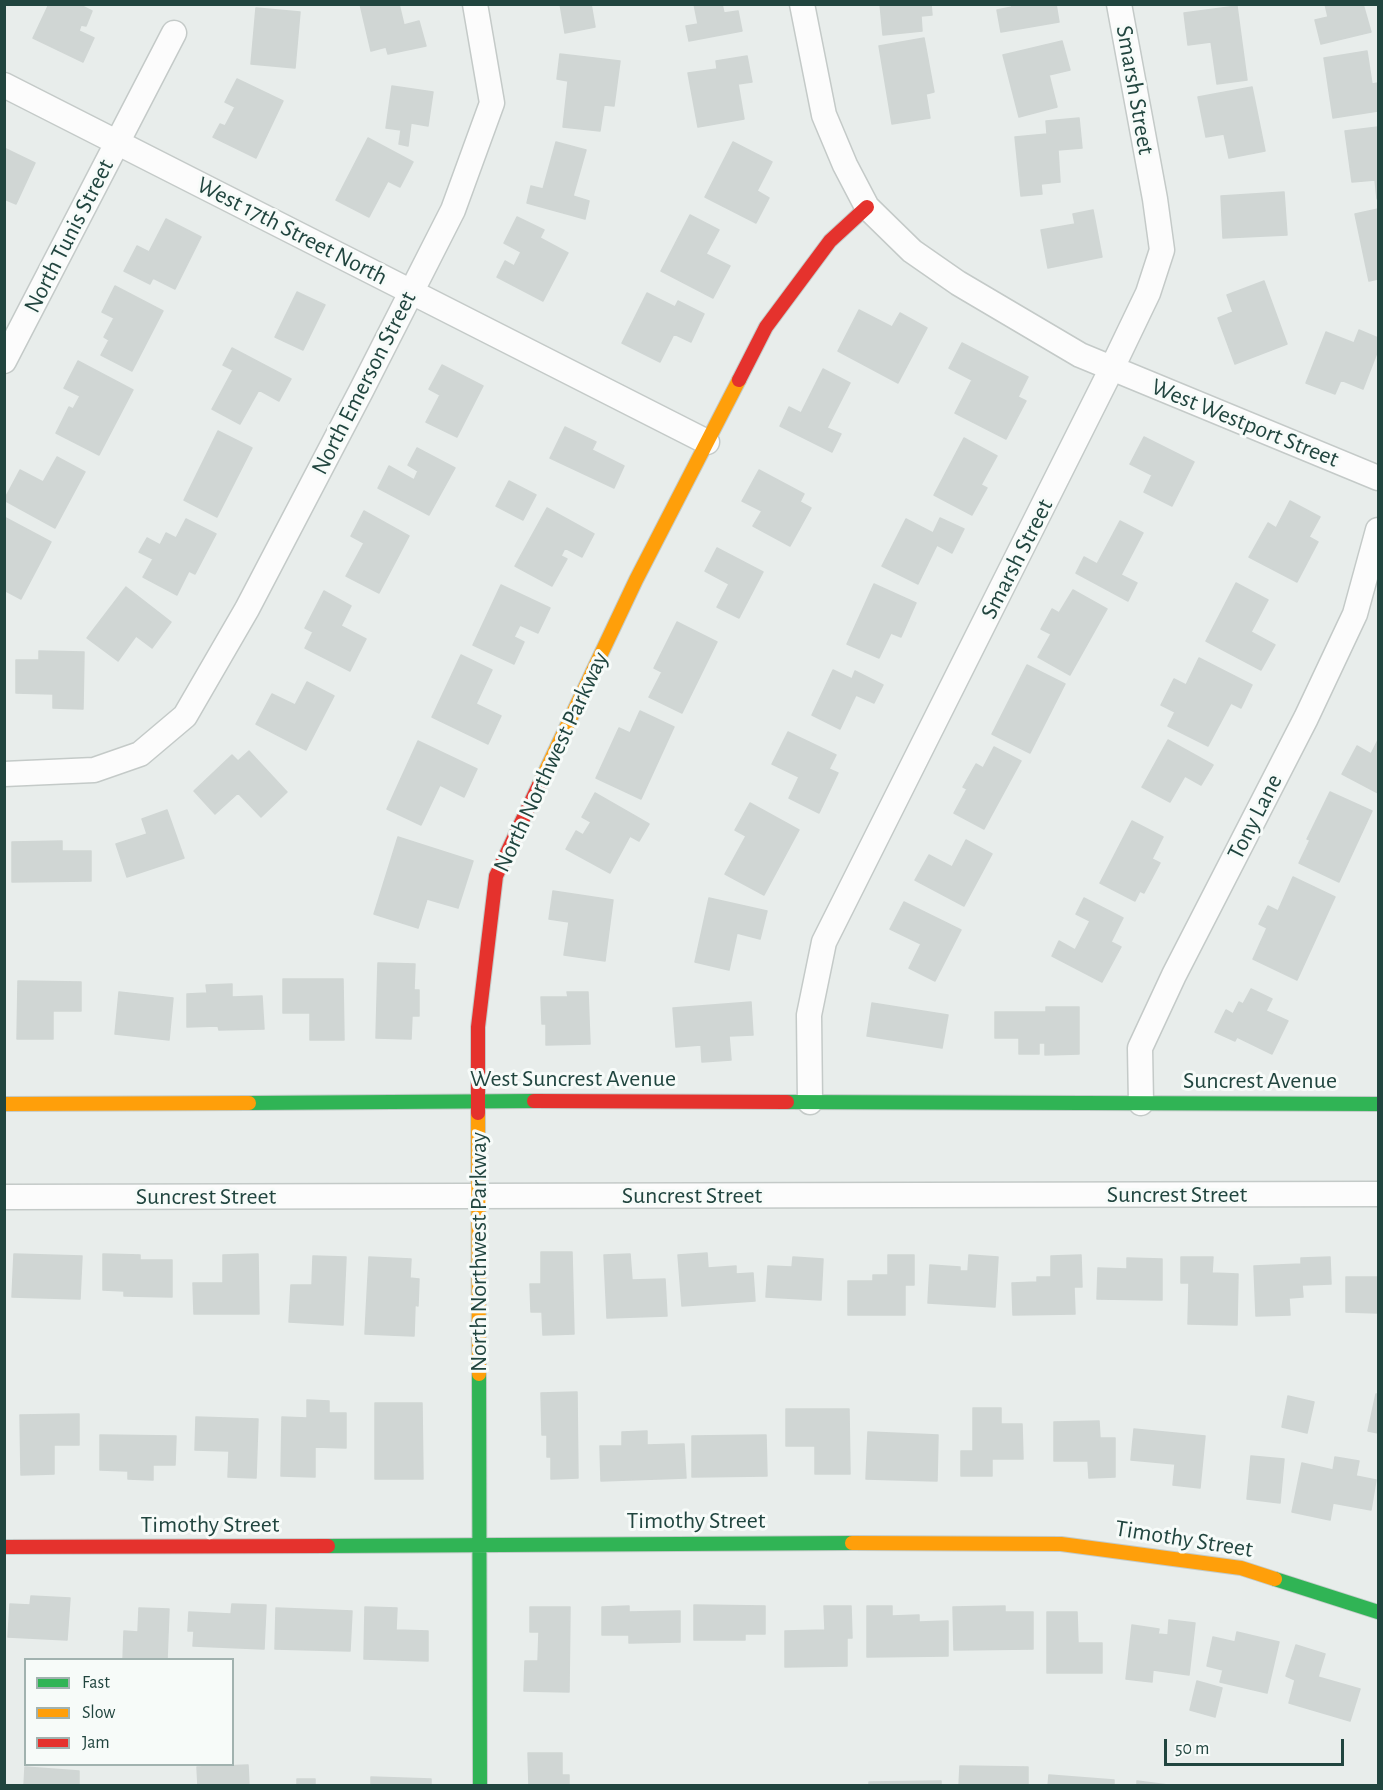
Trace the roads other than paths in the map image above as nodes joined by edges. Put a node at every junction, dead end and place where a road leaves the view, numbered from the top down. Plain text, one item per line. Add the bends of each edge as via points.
1 (475, 4) edge
2 (802, 4) edge
3 (1119, 4) edge
4 (174, 33) dead end
5 (4, 85) edge
6 (118, 143) junction
7 (867, 207) junction
8 (411, 292) junction
9 (4, 361) edge
10 (1112, 368) junction
11 (707, 442) junction
12 (1378, 478) edge
13 (1378, 531) edge
14 (4, 774) edge
15 (478, 1101) junction
16 (810, 1102) junction
17 (1141, 1103) junction
18 (4, 1104) edge
19 (1378, 1104) edge
20 (1378, 1194) edge
21 (479, 1196) junction
22 (4, 1197) edge
23 (479, 1545) junction
24 (4, 1547) edge
25 (1378, 1612) edge
26 (480, 1785) edge

1 - 8 street, North Emerson Street via 492,103 453,210
2 - 7 street via 824,115 844,165
3 - 10 street, Smarsh Street via 1162,250 1148,293
4 - 6 street, North Tunis Street
5 - 6 street, West 17th Street North
6 - 8 street, West 17th Street North
6 - 9 street, North Tunis Street
7 - 10 street, West Westport Street via 912,251 958,283 1080,355
7 - 11 street, North Northwest Parkway via 830,241 766,327
8 - 11 street, West 17th Street North
8 - 14 street, North Emerson Street via 247,609 185,716 140,754 94,770
10 - 12 street, West Westport Street
10 - 16 street, Smarsh Street via 824,942 809,1015
11 - 15 street, North Northwest Parkway via 636,580 496,876 478,1027
13 - 17 street, Tony Lane via 1355,614 1140,1048
15 - 16 street, West Suncrest Avenue
15 - 18 street, West Suncrest Avenue
15 - 21 street, North Northwest Parkway
16 - 17 street, West Suncrest Avenue
17 - 19 street, Suncrest Avenue
20 - 21 street, Suncrest Street
21 - 22 street, Suncrest Street
21 - 23 street, North Northwest Parkway
23 - 24 street, Timothy Street
23 - 25 street, Timothy Street via 1061,1544 1241,1568
23 - 26 street, North Northwest Parkway

